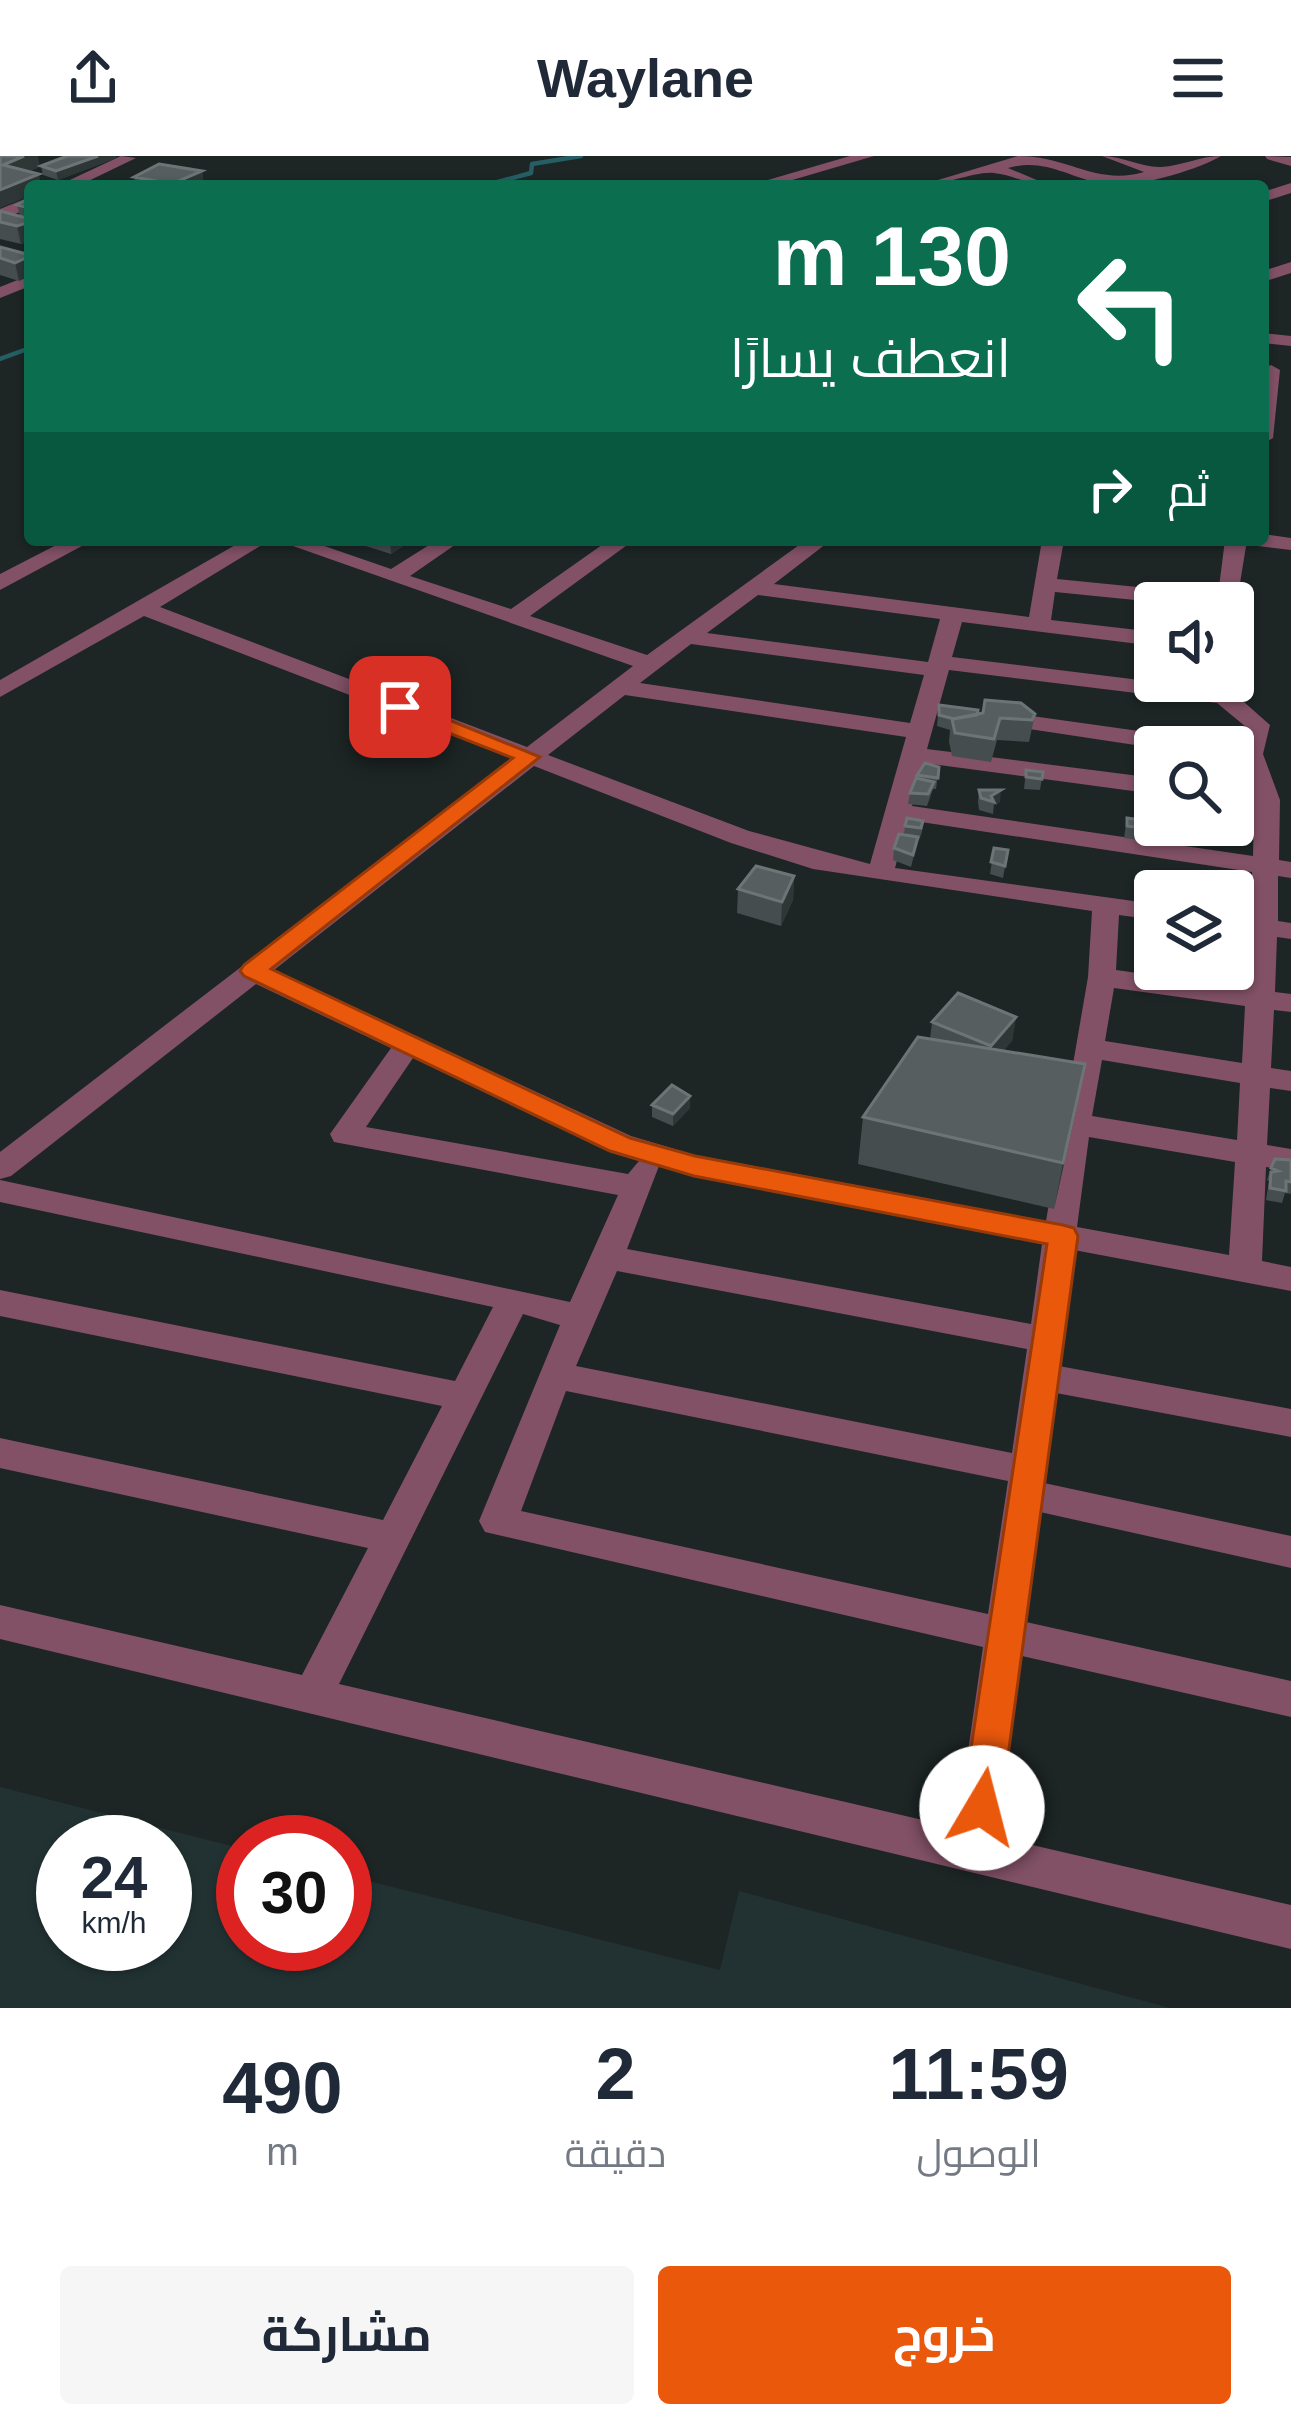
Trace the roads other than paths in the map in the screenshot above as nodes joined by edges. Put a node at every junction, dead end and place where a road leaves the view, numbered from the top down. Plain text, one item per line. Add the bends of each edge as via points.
1 (867, 156) edge
2 (1033, 156) edge
3 (1109, 156) edge
4 (1272, 156) edge
5 (129, 158) edge
6 (1199, 158) edge
7 (1291, 162) edge
8 (993, 167) junction
9 (1158, 172) junction
10 (79, 180) edge
11 (777, 180) edge
12 (949, 180) edge
13 (1027, 180) edge
14 (1101, 180) edge
15 (1132, 180) edge
16 (71, 546) edge
17 (248, 546) edge
18 (304, 546) edge
19 (442, 546) edge
20 (615, 546) edge
21 (812, 546) edge
22 (1052, 546) edge
23 (1236, 546) edge
24 (393, 577) junction
25 (0, 583) edge
26 (1046, 584) junction
27 (754, 588) junction
28 (141, 607) junction
29 (953, 614) junction
30 (516, 616) junction
31 (1039, 625) junction
32 (1134, 636) edge
33 (687, 637) junction
34 (650, 664) junction
35 (938, 666) junction
36 (1134, 682) edge
37 (618, 687) junction
38 (0, 690) edge
39 (1237, 702) edge
40 (936, 724) junction
41 (1254, 732) edge
42 (1134, 741) edge
43 (529, 757) junction
44 (1254, 776) edge
45 (1134, 780) edge
46 (897, 812) junction
47 (1275, 819) edge
48 (1278, 868) edge
49 (880, 874) junction
50 (1106, 905) junction
51 (1134, 909) edge
52 (1262, 927) edge
53 (253, 971) junction
54 (1102, 977) junction
55 (1259, 999) junction
56 (1291, 1004) edge
57 (409, 1043) junction
58 (1087, 1048) junction
59 (1255, 1076) junction
60 (1291, 1081) edge
61 (1075, 1124) junction
62 (1251, 1153) junction
63 (652, 1154) junction
64 (1291, 1160) edge
65 (0, 1168) edge
66 (638, 1187) junction
67 (0, 1191) edge
68 (1063, 1236) junction
69 (607, 1257) junction
70 (1245, 1270) junction
71 (1291, 1279) edge
72 (514, 1299) junction
73 (0, 1303) edge
74 (580, 1318) junction
75 (1046, 1359) junction
76 (555, 1376) junction
77 (464, 1397) junction
78 (1291, 1423) edge
79 (0, 1453) edge
80 (1028, 1483) junction
81 (393, 1538) junction
82 (1291, 1552) edge
83 (0, 1622) edge
84 (1006, 1635) junction
85 (312, 1697) junction
86 (1291, 1700) edge
87 (975, 1851) junction
88 (1291, 1927) edge

1 - 11 street
2 - 8 street
2 - 14 street
3 - 9 street
4 - 7 street
5 - 10 street
6 - 9 street
8 - 12 street
8 - 13 street
9 - 15 street
16 - 25 street
17 - 28 street
18 - 24 street
19 - 24 street
20 - 30 street
21 - 27 street
22 - 26 street
23 - 26 street via 1228,603
24 - 30 street
26 - 31 street
27 - 29 street
27 - 33 street
28 - 38 street
28 - 43 street
29 - 31 street
29 - 35 street
30 - 34 street
31 - 32 street
33 - 34 street
33 - 35 street
34 - 37 street
35 - 36 street
35 - 40 street
37 - 40 street
37 - 43 street
39 - 41 street via 1258,725
40 - 42 street
40 - 45 street
40 - 46 street
43 - 49 street via 740,837
43 - 53 street
44 - 47 street
46 - 48 street
46 - 49 street
47 - 48 street
48 - 52 street
49 - 50 street
50 - 51 street
50 - 54 street
52 - 55 street
53 - 57 street
53 - 65 street
54 - 55 street
54 - 58 street
55 - 56 street
55 - 59 street
57 - 63 street
57 - 66 street via 345,1134
58 - 59 street
58 - 61 street
59 - 60 street
59 - 62 street
61 - 62 street
61 - 68 street
62 - 64 street
62 - 70 street
63 - 66 street
63 - 68 street
66 - 69 street
67 - 72 street
68 - 70 street
68 - 75 street
69 - 74 street
69 - 75 street
70 - 71 street
72 - 74 street
72 - 77 street
73 - 77 street
74 - 76 street
75 - 78 street
75 - 80 street
76 - 80 street
76 - 84 street via 498,1521
77 - 81 street
79 - 81 street
80 - 82 street
80 - 84 street
81 - 85 street
83 - 85 street
84 - 86 street
84 - 87 street
85 - 87 street
87 - 88 street

